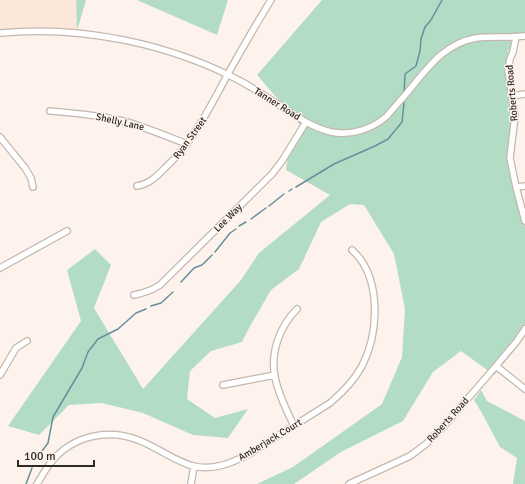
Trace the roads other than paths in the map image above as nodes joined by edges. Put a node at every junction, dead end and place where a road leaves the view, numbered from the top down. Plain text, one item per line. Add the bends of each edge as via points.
1 (270, 0) edge
2 (0, 33) edge
3 (525, 36) edge
4 (516, 37) junction
5 (228, 75) junction
6 (525, 94) edge
7 (512, 96) junction
8 (50, 110) dead end
9 (306, 122) junction
10 (0, 137) edge
11 (187, 144) junction
12 (137, 186) dead end
13 (525, 186) edge
14 (33, 187) dead end
15 (516, 187) junction
16 (525, 221) edge
17 (67, 231) dead end
18 (352, 250) dead end
19 (0, 268) edge
20 (134, 295) dead end
21 (297, 309) dead end
22 (525, 329) edge
23 (27, 341) dead end
24 (496, 366) junction
25 (0, 375) edge
26 (274, 375) junction
27 (223, 385) dead end
28 (525, 389) edge
29 (294, 426) junction
30 (194, 466) junction
31 (37, 484) edge
32 (191, 484) edge
33 (349, 484) edge

1 - 5 street, Ryan Street
2 - 5 street, Tanner Road via 56,32 114,38 181,56
3 - 4 street, Tanner Road
4 - 7 street, Roberts Road via 508,65
4 - 9 street, Tanner Road via 475,38 450,48 428,67 387,116 368,128 336,133
5 - 9 street, Tanner Road
5 - 11 street, Ryan Street via 209,111
6 - 7 street
7 - 15 street, Roberts Road via 515,121 510,158
8 - 11 street, Shelly Lane via 122,121
9 - 20 street, Lee Way via 272,174 160,285 145,293
10 - 14 street via 25,168
11 - 12 street, Ryan Street via 155,178
13 - 15 street
15 - 16 street, Roberts Road
17 - 19 street
18 - 29 street, Amberjack Court via 362,260 373,291 375,311 368,352 357,375 340,394
21 - 26 street via 277,342
22 - 24 street, Roberts Road
23 - 25 street via 16,348
24 - 28 street
24 - 33 street, Roberts Road via 426,444 410,456
26 - 27 street
26 - 29 street
29 - 30 street, Amberjack Court via 237,460 220,466
30 - 31 street, Amberjack Court via 139,440 120,434 94,435 81,439 63,450 48,466
30 - 32 street

